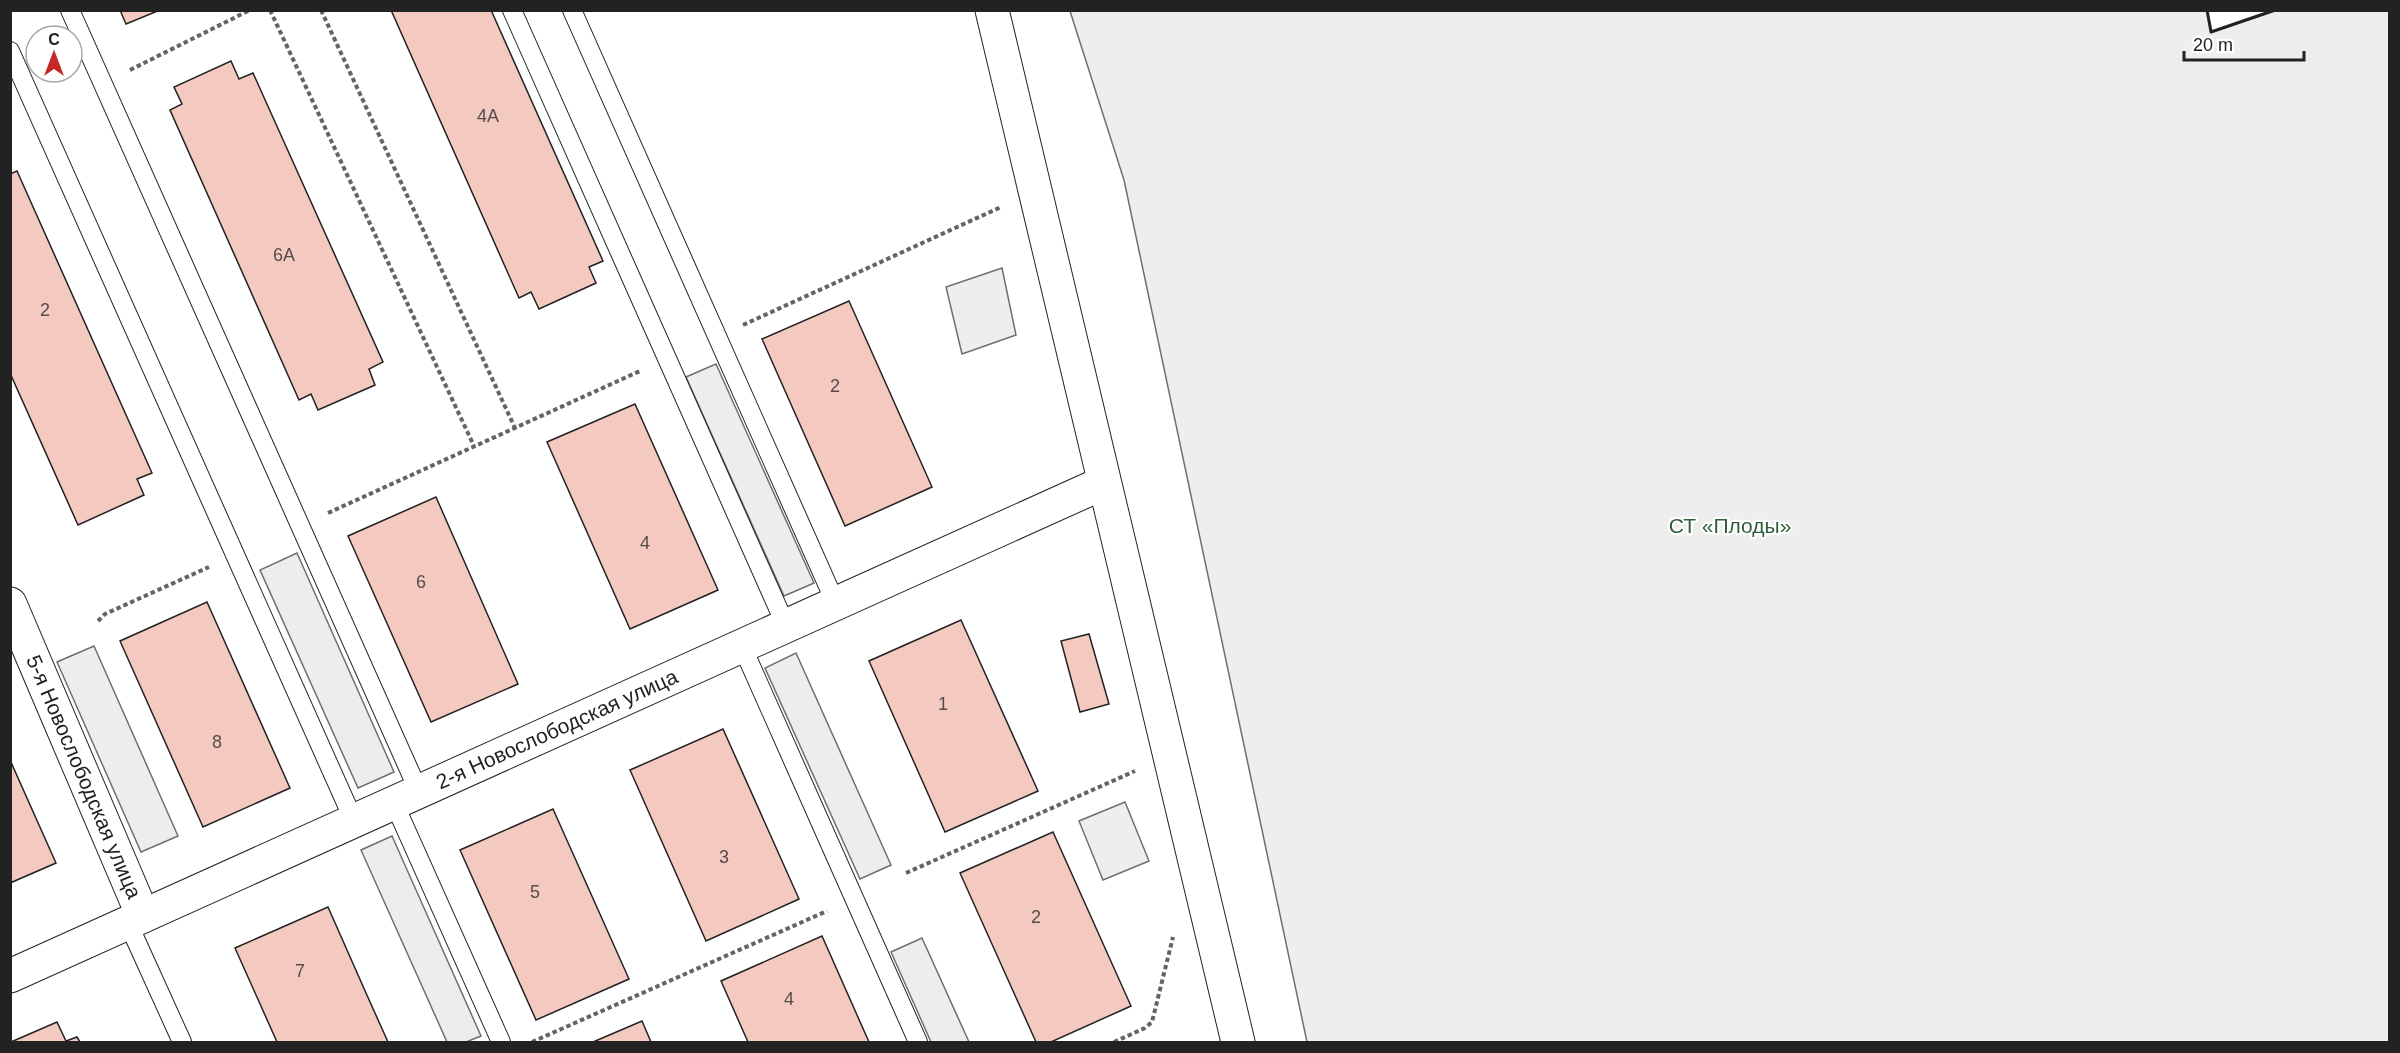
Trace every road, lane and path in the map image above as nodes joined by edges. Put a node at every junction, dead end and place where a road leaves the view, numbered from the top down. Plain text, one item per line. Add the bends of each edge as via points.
1 (70, 10) edge
2 (249, 10) edge
3 (270, 10) edge
4 (321, 10) edge
5 (512, 10) edge
6 (572, 10) edge
7 (992, 10) edge
8 (10, 51) edge
9 (103, 83) junction
10 (1004, 206) dead end
11 (717, 336) junction
12 (667, 359) junction
13 (515, 428) junction
14 (474, 446) junction
15 (1103, 483) junction
16 (300, 526) junction
17 (236, 555) junction
18 (10, 604) edge
19 (836, 604) junction
20 (98, 621) dead end
21 (786, 626) junction
22 (742, 646) junction
23 (1138, 770) dead end
24 (406, 798) junction
25 (354, 821) junction
26 (906, 873) dead end
27 (854, 899) junction
28 (136, 920) junction
29 (1176, 928) dead end
30 (10, 976) edge
31 (182, 1042) edge
32 (501, 1042) edge
33 (532, 1042) edge
34 (918, 1042) edge
35 (1114, 1042) edge
36 (1238, 1042) edge

1 - 9 lane
2 - 9 path
3 - 14 path
4 - 13 path
5 - 12 lane
6 - 11 lane
7 - 15 street
8 - 17 lane
9 - 16 lane
10 - 11 path
11 - 19 lane
12 - 13 path
12 - 21 lane
13 - 14 path
14 - 16 path
15 - 19 street, 2-я Новослободская улица
15 - 36 street
16 - 24 lane
17 - 20 path via 105,614
17 - 25 lane
18 - 28 street, 5-я Новослободская улица
19 - 21 street, 2-я Новослободская улица
21 - 22 street, 2-я Новослободская улица
22 - 24 street, 2-я Новослободская улица
22 - 27 lane
23 - 26 path
24 - 25 street, 2-я Новослободская улица
24 - 32 lane
25 - 28 street, 2-я Новослободская улица
27 - 33 path
27 - 34 lane
28 - 30 street, 2-я Новослободская улица
28 - 31 lane
29 - 35 path via 1152,1022

